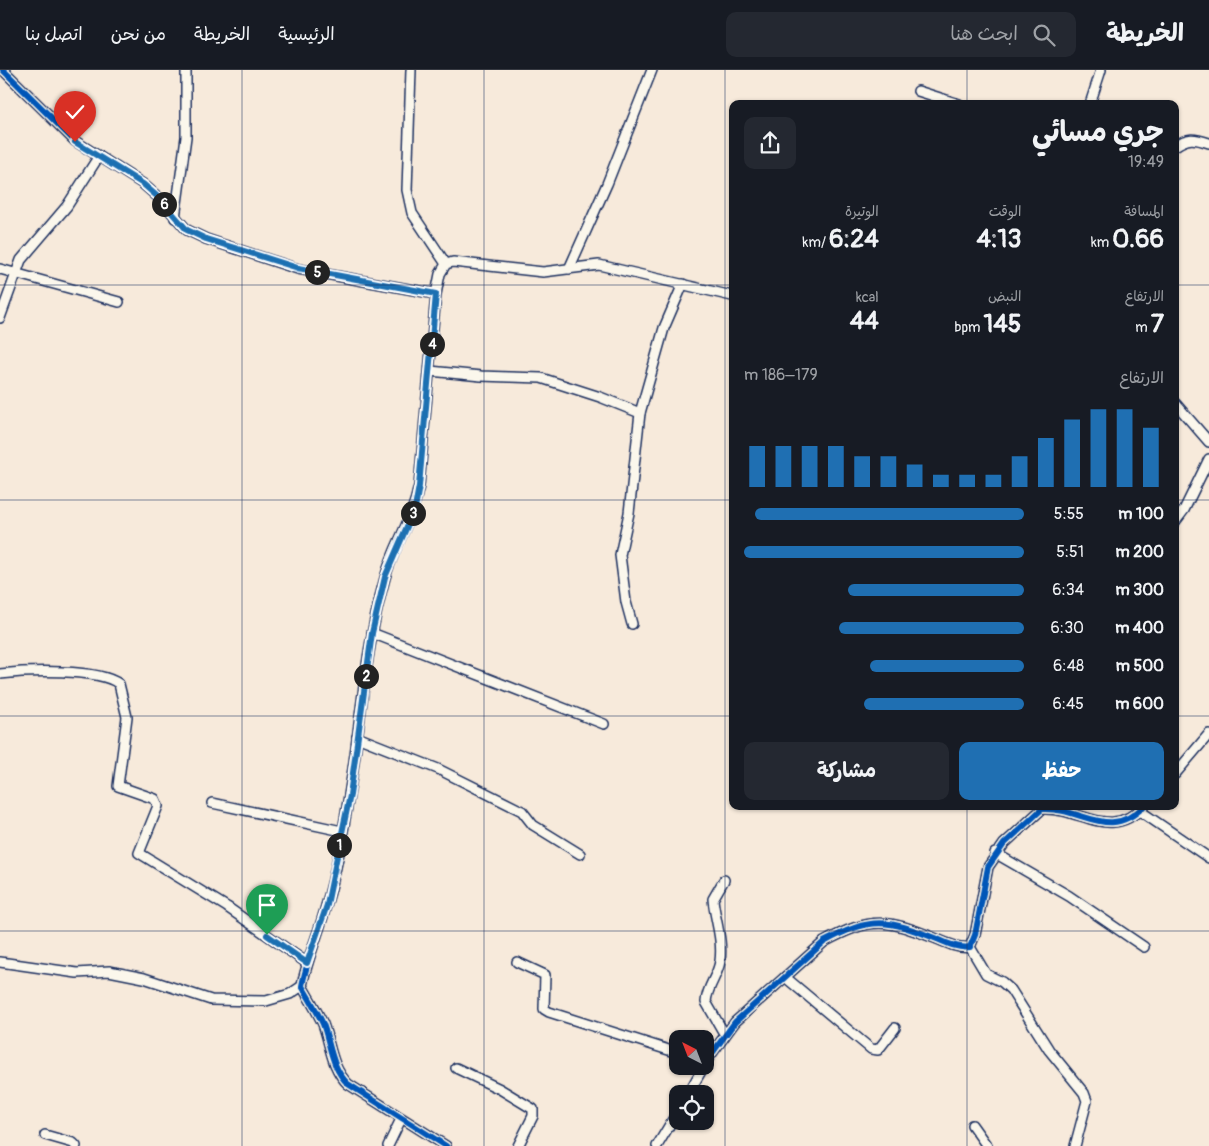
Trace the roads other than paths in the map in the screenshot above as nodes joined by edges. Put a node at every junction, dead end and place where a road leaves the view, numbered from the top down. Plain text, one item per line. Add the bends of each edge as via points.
1 (3, 70) edge
2 (186, 70) edge
3 (411, 70) edge
4 (652, 70) edge
5 (1101, 70) edge
6 (918, 91) dead end
7 (947, 100) edge
8 (1091, 100) edge
9 (1179, 143) edge
10 (1209, 143) edge
11 (99, 156) junction
12 (175, 218) junction
13 (446, 264) junction
14 (0, 269) edge
15 (569, 269) junction
16 (16, 273) junction
17 (683, 284) junction
18 (436, 294) junction
19 (729, 295) edge
20 (119, 302) dead end
21 (0, 318) edge
22 (430, 371) junction
23 (1179, 408) edge
24 (640, 413) junction
25 (1209, 442) edge
26 (1209, 460) edge
27 (1179, 517) edge
28 (632, 624) dead end
29 (372, 633) junction
30 (0, 674) edge
31 (604, 724) dead end
32 (1209, 734) edge
33 (357, 737) junction
34 (1179, 769) edge
35 (212, 803) dead end
36 (1038, 810) edge
37 (1059, 810) edge
38 (1140, 810) edge
39 (1143, 810) edge
40 (342, 831) junction
41 (995, 853) junction
42 (580, 854) dead end
43 (1209, 858) edge
44 (724, 880) dead end
45 (970, 947) junction
46 (1144, 947) dead end
47 (0, 962) edge
48 (517, 962) dead end
49 (307, 963) junction
50 (785, 977) junction
51 (302, 986) junction
52 (896, 1028) dead end
53 (725, 1035) junction
54 (669, 1050) edge
55 (714, 1050) edge
56 (456, 1068) dead end
57 (401, 1119) junction
58 (972, 1125) dead end
59 (669, 1126) edge
60 (45, 1135) dead end
61 (76, 1146) edge
62 (388, 1146) edge
63 (446, 1146) edge
64 (518, 1146) edge
65 (657, 1146) edge
66 (987, 1146) edge
67 (1075, 1146) edge

1 - 11 street via 75,142
2 - 12 street via 186,138
3 - 13 street via 409,205
4 - 15 street
5 - 8 street
6 - 7 street
9 - 10 street via 1194,138
11 - 12 street via 143,184
11 - 16 street via 58,218 29,248
12 - 18 street via 187,230 206,239 298,268
13 - 15 street via 453,262 543,272
13 - 18 street via 440,274
14 - 16 street
15 - 17 street via 599,265
16 - 20 street
16 - 21 street
17 - 19 street
17 - 24 street via 664,328
18 - 22 street
22 - 24 street via 541,378
22 - 29 street via 415,508 385,577
23 - 25 street
24 - 28 street via 629,513 620,556
26 - 27 street
29 - 31 street
29 - 33 street
30 - 49 street via 31,671 107,677 119,684 127,717 118,786 155,799 158,806 139,853 227,907
32 - 34 street
33 - 40 street
33 - 42 street via 438,769 514,806 533,825
35 - 40 street
36 - 41 street
37 - 38 street via 1112,824 1122,822
39 - 43 street
40 - 49 street via 327,905
41 - 45 street via 988,866
41 - 46 street via 1069,896
44 - 53 street via 713,898 721,939 720,962 706,1002
45 - 50 street via 959,947 901,925 880,922 855,928 824,942
45 - 67 street via 986,974 1011,990 1049,1050 1084,1093 1086,1101
47 - 51 street via 77,973 109,971 144,978 210,1000 266,1001 290,994
48 - 54 street via 545,975 543,1004 549,1012
49 - 51 street
50 - 52 street via 871,1049 878,1050
50 - 53 street
51 - 57 street via 323,1025 334,1066 341,1077
53 - 55 street
56 - 64 street via 533,1109 533,1116
57 - 62 street
57 - 63 street
58 - 66 street
59 - 65 street
60 - 61 street

